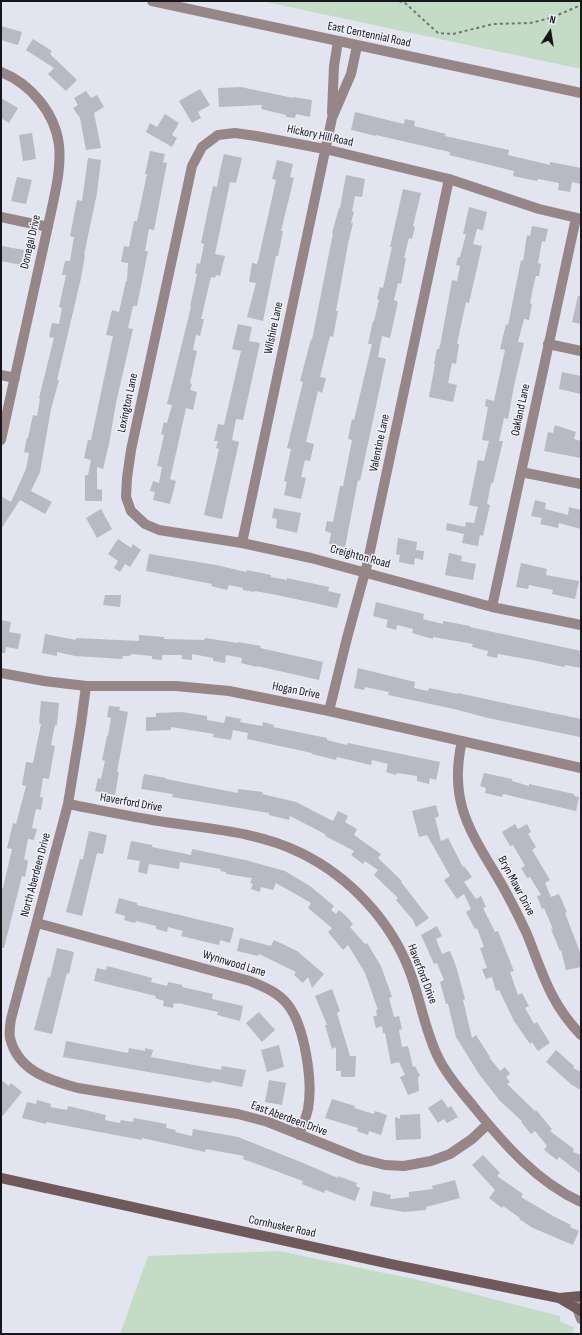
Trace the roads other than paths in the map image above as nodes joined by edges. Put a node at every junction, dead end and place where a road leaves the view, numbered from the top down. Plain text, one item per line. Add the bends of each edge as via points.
1 (152, 1) edge
2 (338, 42) junction
3 (357, 46) junction
4 (1, 72) edge
5 (581, 93) edge
6 (332, 118) junction
7 (324, 150) junction
8 (449, 179) junction
9 (1, 217) edge
10 (578, 219) edge
11 (48, 227) junction
12 (164, 295) joint
13 (548, 344) junction
14 (581, 351) edge
15 (1, 375) edge
16 (15, 378) junction
17 (1, 440) edge
18 (521, 472) junction
19 (581, 484) edge
20 (135, 514) joint
21 (242, 543) junction
22 (366, 572) junction
23 (492, 607) junction
24 (581, 626) edge
25 (1, 673) edge
26 (86, 686) junction
27 (329, 711) junction
28 (462, 740) junction
29 (581, 768) edge
30 (68, 804) junction
31 (37, 924) junction
32 (581, 1036) edge
33 (26, 1066) joint
34 (488, 1124) junction
35 (299, 1135) junction
36 (1, 1178) edge
37 (581, 1202) edge
38 (581, 1296) edge
39 (559, 1298) junction
40 (581, 1299) edge
41 (580, 1314) edge

1 - 2 street, East Centennial Road
2 - 3 street, East Centennial Road
2 - 6 street, Wilshire Lane via 334,66
3 - 5 street, East Centennial Road
3 - 6 street, Wilshire Lane via 351,74
4 - 11 street, Donegal Drive via 30,90 46,108 54,126 59,145 59,174
6 - 7 street, Wilshire Lane
7 - 8 street, Hickory Hill Road
7 - 12 street, Hickory Hill Road via 235,133 218,136 202,147 192,166
7 - 21 street, Wilshire Lane
8 - 10 street, Hickory Hill Road
8 - 22 street, Valentine Lane
9 - 11 street
10 - 13 street, Oakland Lane
11 - 16 street, Donegal Drive
12 - 20 street, Lexington Lane via 126,478 126,497 131,511
13 - 14 street
13 - 18 street, Oakland Lane
15 - 16 street
16 - 17 street, Donegal Drive
18 - 19 street
18 - 23 street, Oakland Lane
20 - 21 street, Creighton Road via 145,524 159,530
21 - 22 street, Creighton Road
22 - 23 street, Creighton Road
22 - 27 street, Valentine Lane
23 - 24 street, Creighton Road
25 - 26 street, Hogan Drive
26 - 27 street, Hogan Drive via 176,686 229,691
26 - 30 street, North Aberdeen Drive
27 - 28 street, Hogan Drive
28 - 29 street, Hogan Drive
28 - 32 street, Bryn Mawr Drive via 458,785 464,813 517,913 549,990 570,1024
30 - 31 street, North Aberdeen Drive
30 - 34 street, Haverford Drive via 264,838 302,853 338,876 366,901 387,928 410,972 439,1058 446,1071
31 - 33 street, North Aberdeen Drive via 10,1019 10,1037 16,1053
31 - 35 street, Wynnwood Lane via 140,950 270,989 288,1005 297,1023 309,1069 308,1110
33 - 35 street, East Aberdeen Drive via 54,1082 238,1114 268,1122
34 - 35 street, East Aberdeen Drive via 450,1154 404,1166 385,1165 361,1159
34 - 37 street, Haverford Drive via 532,1171 556,1189
36 - 39 main road, Cornhusker Road via 395,1265
38 - 39 main road, Cornhusker Road
39 - 41 main road, Cornhusker Road
40 - 41 street

